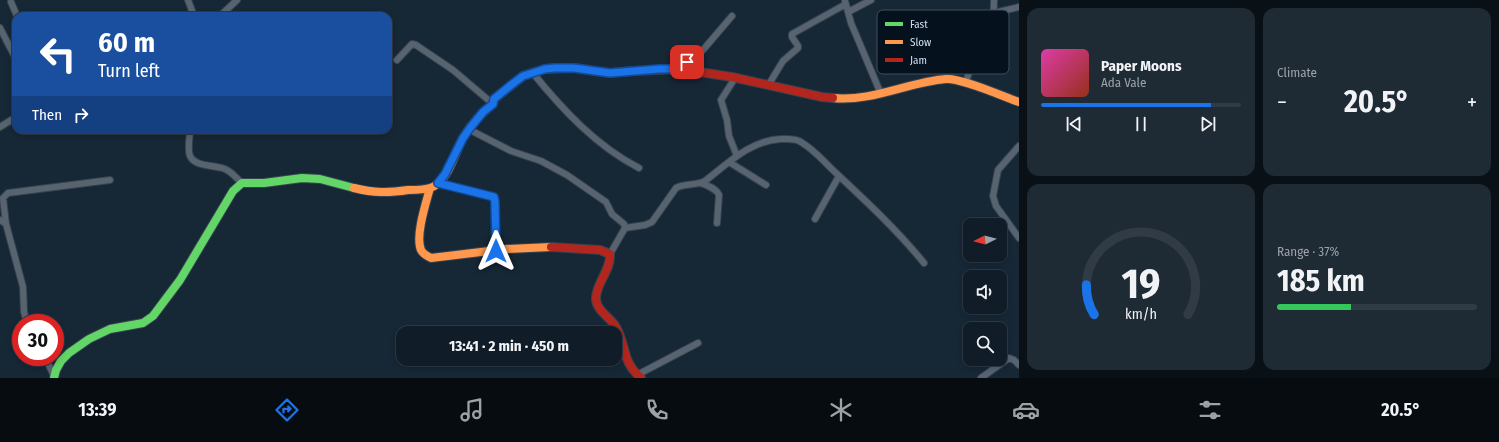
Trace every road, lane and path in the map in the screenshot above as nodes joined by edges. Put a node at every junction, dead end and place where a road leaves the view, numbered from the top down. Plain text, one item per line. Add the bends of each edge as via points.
1 (188, 0) edge
2 (237, 0) edge
3 (871, 0) edge
4 (11, 2) dead end
5 (845, 2) edge
6 (1019, 6) edge
7 (1005, 10) edge
8 (15, 12) edge
9 (192, 12) edge
10 (224, 12) edge
11 (848, 12) junction
12 (732, 16) dead end
13 (0, 28) edge
14 (12, 51) edge
15 (397, 60) dead end
16 (680, 69) junction
17 (532, 72) junction
18 (969, 74) edge
19 (735, 78) junction
20 (966, 83) junction
21 (769, 84) junction
22 (881, 94) junction
23 (1019, 102) edge
24 (493, 104) junction
25 (12, 120) edge
26 (0, 127) edge
27 (470, 128) junction
28 (190, 134) edge
29 (1019, 146) edge
30 (737, 156) junction
31 (729, 162) junction
32 (639, 168) dead end
33 (839, 176) junction
34 (110, 180) dead end
35 (242, 183) junction
36 (438, 183) junction
37 (701, 183) junction
38 (766, 185) dead end
39 (430, 188) junction
40 (815, 219) dead end
41 (3, 222) edge
42 (717, 223) dead end
43 (625, 228) junction
44 (1019, 238) edge
45 (496, 251) junction
46 (610, 254) junction
47 (924, 263) dead end
48 (25, 314) edge
49 (698, 343) dead end
50 (1019, 364) edge
51 (49, 366) edge
52 (639, 376) edge
53 (54, 377) edge
54 (981, 378) edge

1 - 9 street
2 - 10 street
3 - 11 street
4 - 8 street
5 - 11 street
5 - 21 street via 792,34 798,48 783,61
6 - 7 street
11 - 22 street
12 - 16 street via 703,50
13 - 14 street
15 - 24 street via 412,44 416,45 453,70
16 - 17 street via 610,73 554,68
16 - 19 street
17 - 24 street via 511,85 494,99
17 - 32 street via 564,110 585,130
18 - 20 street
19 - 21 street
19 - 30 street via 721,100 729,136
20 - 22 street via 940,80
20 - 23 street
21 - 22 street via 822,97 843,99
24 - 27 street
25 - 26 street
27 - 36 street
27 - 43 street via 511,151 541,161 567,175 606,202 612,214
28 - 35 street via 189,154 193,160 225,168
29 - 44 street via 998,170 994,196 996,206
30 - 31 street
30 - 33 street via 766,141 795,140 802,143
31 - 37 street
31 - 38 street
33 - 40 street
33 - 47 street via 892,226
34 - 41 street via 8,193 3,198
35 - 39 street via 302,178 320,179 371,192 386,193
35 - 53 street via 229,197 173,292 150,320 118,327 82,344 61,360
36 - 39 street
36 - 45 street via 494,197
37 - 42 street via 718,192
37 - 43 street via 678,187 652,222
39 - 45 street via 420,244 424,254 431,258
41 - 48 street via 23,287
43 - 46 street
45 - 46 street via 555,247 605,250
46 - 52 street via 596,302 617,329 627,363
49 - 52 street
50 - 54 street via 1009,358
51 - 53 street

